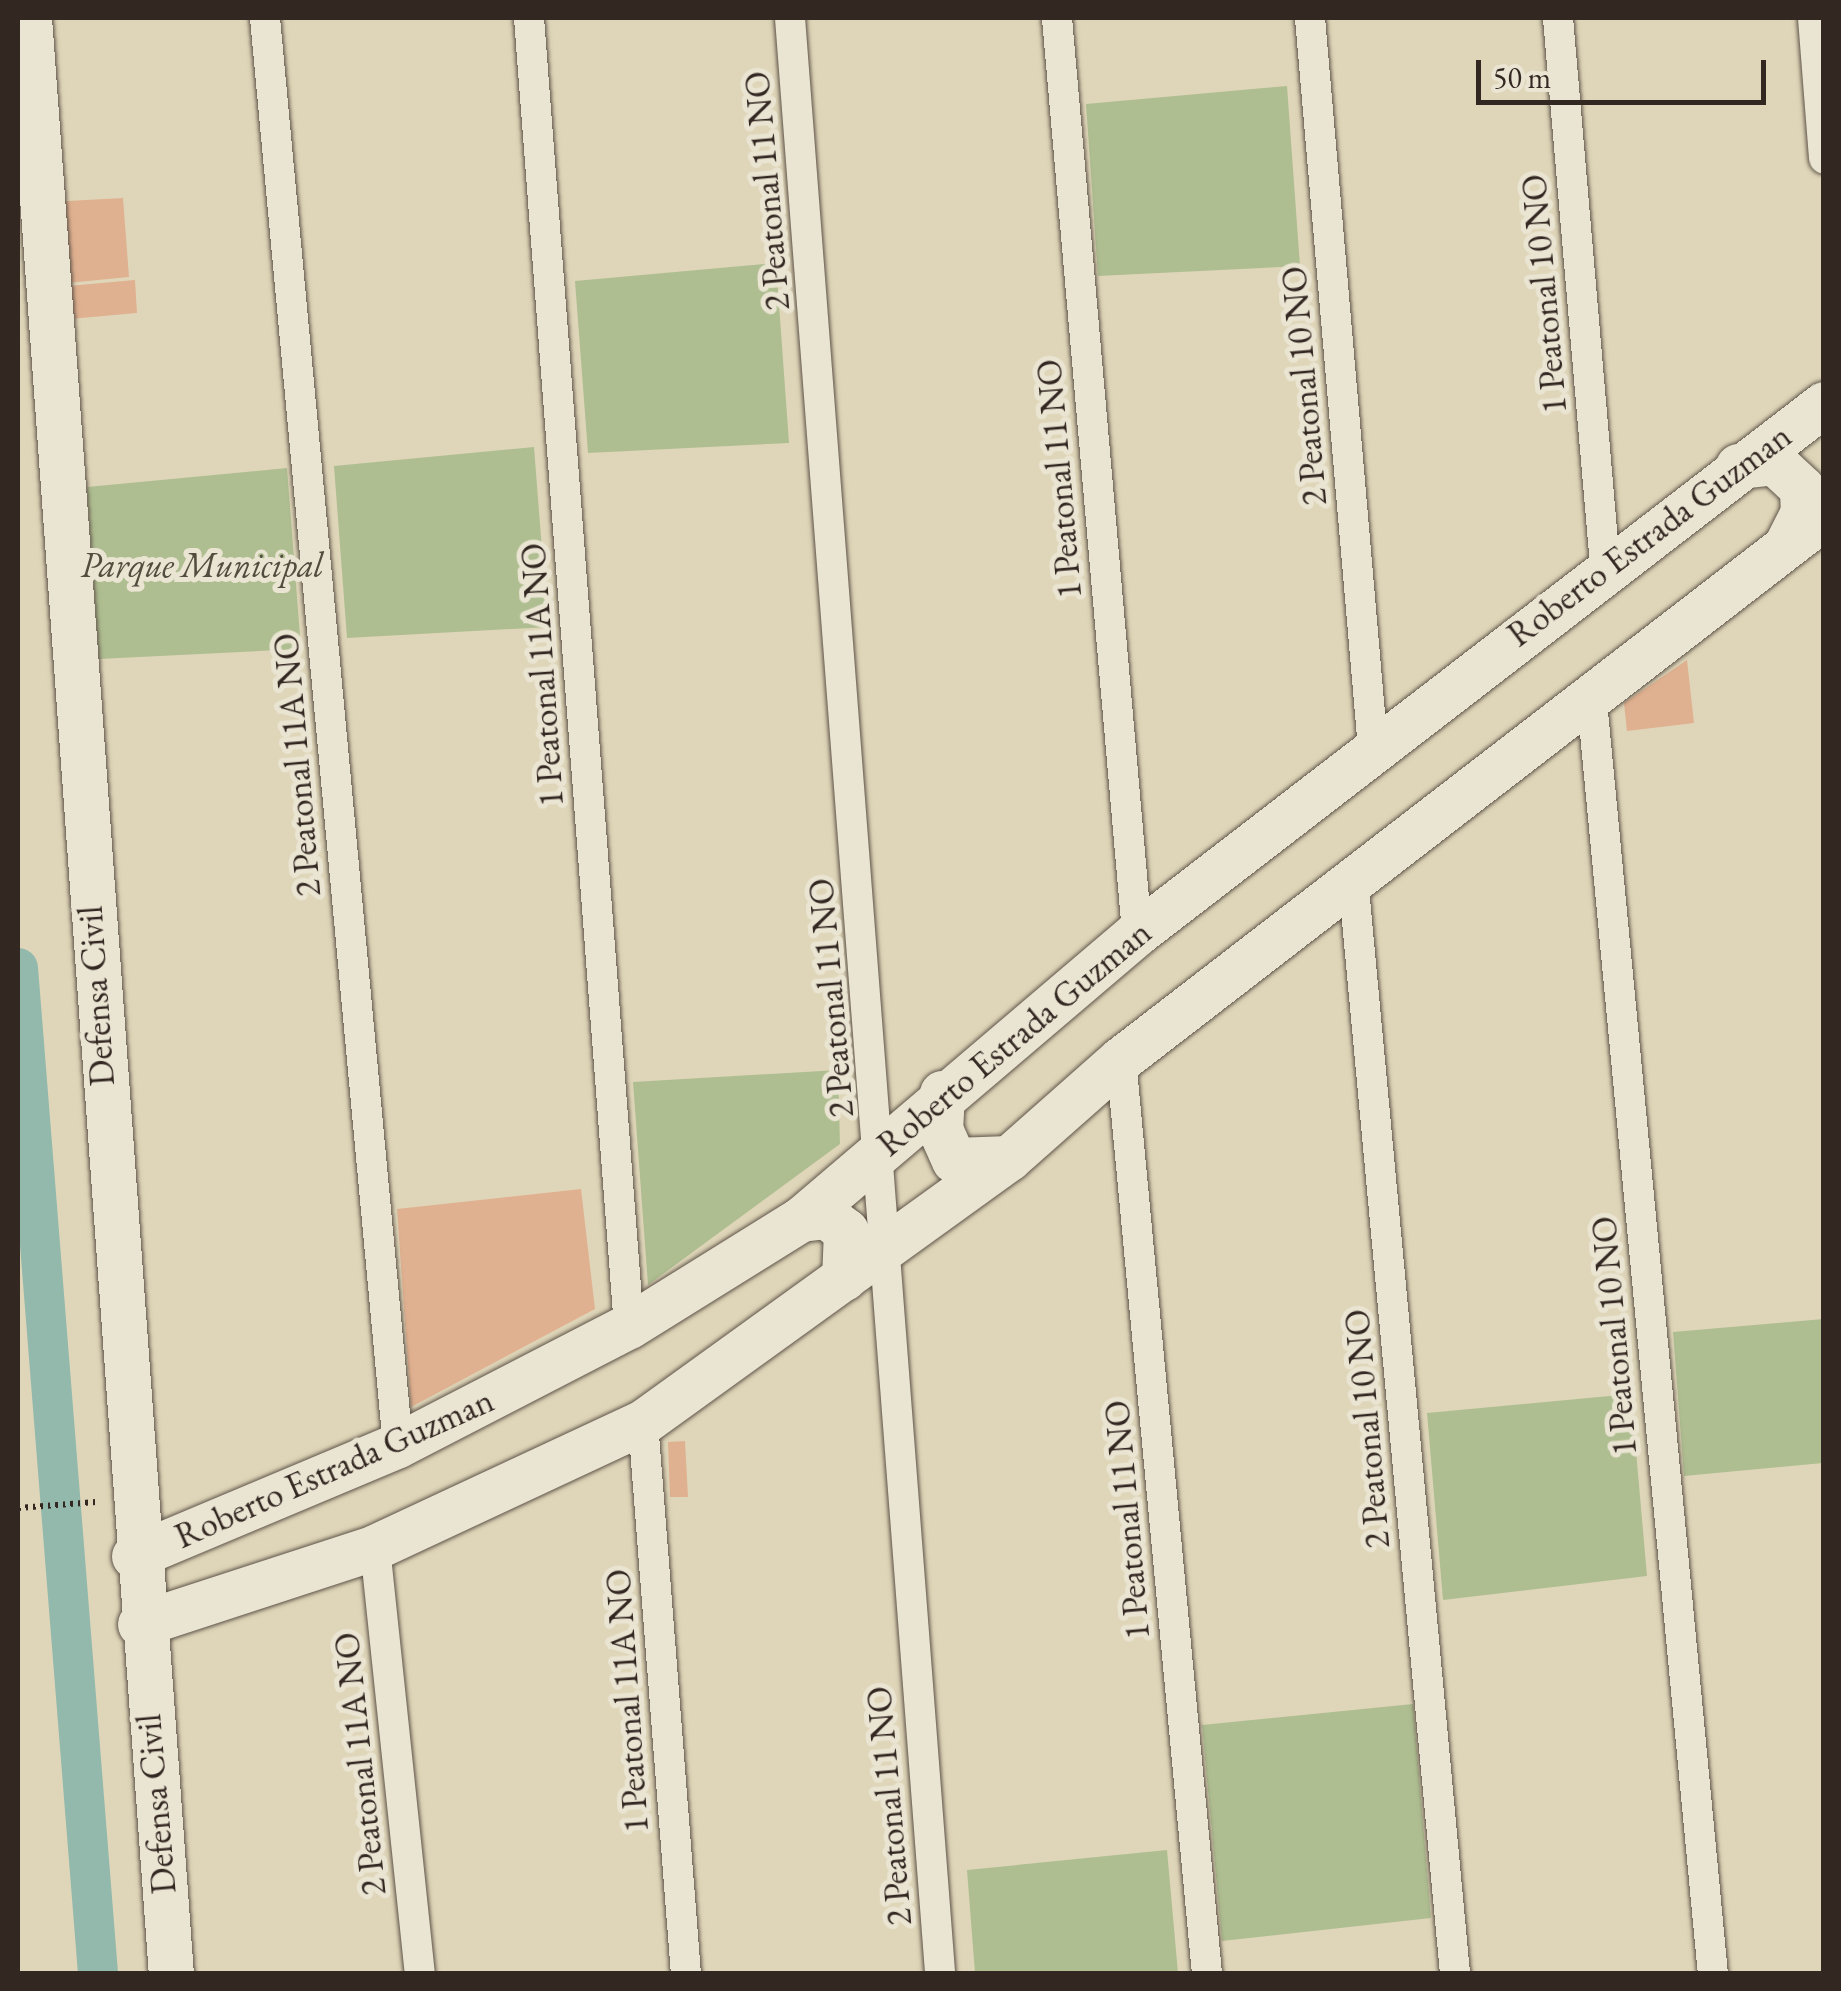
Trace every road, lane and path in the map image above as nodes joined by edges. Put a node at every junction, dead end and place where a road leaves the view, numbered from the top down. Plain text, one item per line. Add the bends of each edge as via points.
1 (29, 18) edge
2 (265, 18) edge
3 (529, 18) edge
4 (790, 18) edge
5 (1056, 18) edge
6 (1310, 18) edge
7 (1558, 18) edge
8 (1813, 18) edge
9 (1824, 159) edge
10 (1824, 404) edge
11 (1738, 466) junction
12 (1824, 517) edge
13 (1786, 545) junction
14 (1605, 565) junction
15 (1590, 691) junction
16 (1373, 748) junction
17 (1353, 878) junction
18 (1137, 933) junction
19 (1121, 1059) junction
20 (942, 1093) junction
21 (881, 1149) junction
22 (1009, 1158) junction
23 (801, 1219) junction
24 (880, 1250) junction
25 (844, 1278) junction
26 (629, 1326) junction
27 (643, 1422) junction
28 (398, 1445) junction
29 (91, 1502) dead end
30 (18, 1508) edge
31 (374, 1547) junction
32 (134, 1556) junction
33 (140, 1624) junction
34 (172, 1974) edge
35 (420, 1974) edge
36 (686, 1974) edge
37 (940, 1974) edge
38 (1207, 1974) edge
39 (1455, 1974) edge
40 (1713, 1974) edge

1 - 32 street, Defensa Civil
2 - 28 street, 2 Peatonal 11A NO
3 - 26 street, 1 Peatonal 11A NO
4 - 21 street, 2 Peatonal 11 NO
5 - 18 street, 1 Peatonal 11 NO
6 - 16 street, 2 Peatonal 10 NO
7 - 14 street, 1 Peatonal 10 NO
8 - 9 street
10 - 11 street, Roberto Estrada Guzman
11 - 13 street via 1774,462 1802,488 1803,512
11 - 14 street, Roberto Estrada Guzman
12 - 13 street, Roberto Estrada Guzman
13 - 15 street, Roberto Estrada Guzman
14 - 16 street, Roberto Estrada Guzman
15 - 17 street, Roberto Estrada Guzman
15 - 40 street, 1 Peatonal 10 NO
16 - 18 street, Roberto Estrada Guzman
17 - 19 street, Roberto Estrada Guzman
17 - 39 street, 2 Peatonal 10 NO
18 - 20 street, Roberto Estrada Guzman
19 - 22 street, Roberto Estrada Guzman
19 - 38 street, 1 Peatonal 11 NO
20 - 21 street, Roberto Estrada Guzman
20 - 22 street via 940,1129 954,1160
21 - 23 street, Roberto Estrada Guzman
21 - 24 street, 2 Peatonal 11 NO
22 - 24 street, Roberto Estrada Guzman
23 - 25 street via 826,1216 846,1231
23 - 26 street, Roberto Estrada Guzman
24 - 25 street, Roberto Estrada Guzman
24 - 37 street, 2 Peatonal 11 NO
25 - 27 street, Roberto Estrada Guzman
26 - 28 street, Roberto Estrada Guzman
27 - 31 street, Roberto Estrada Guzman
27 - 36 street, 1 Peatonal 11A NO
28 - 32 street, Roberto Estrada Guzman
29 - 30 path
31 - 33 street, Roberto Estrada Guzman
31 - 35 street, 2 Peatonal 11A NO
32 - 33 street, Defensa Civil
33 - 34 street, Defensa Civil

